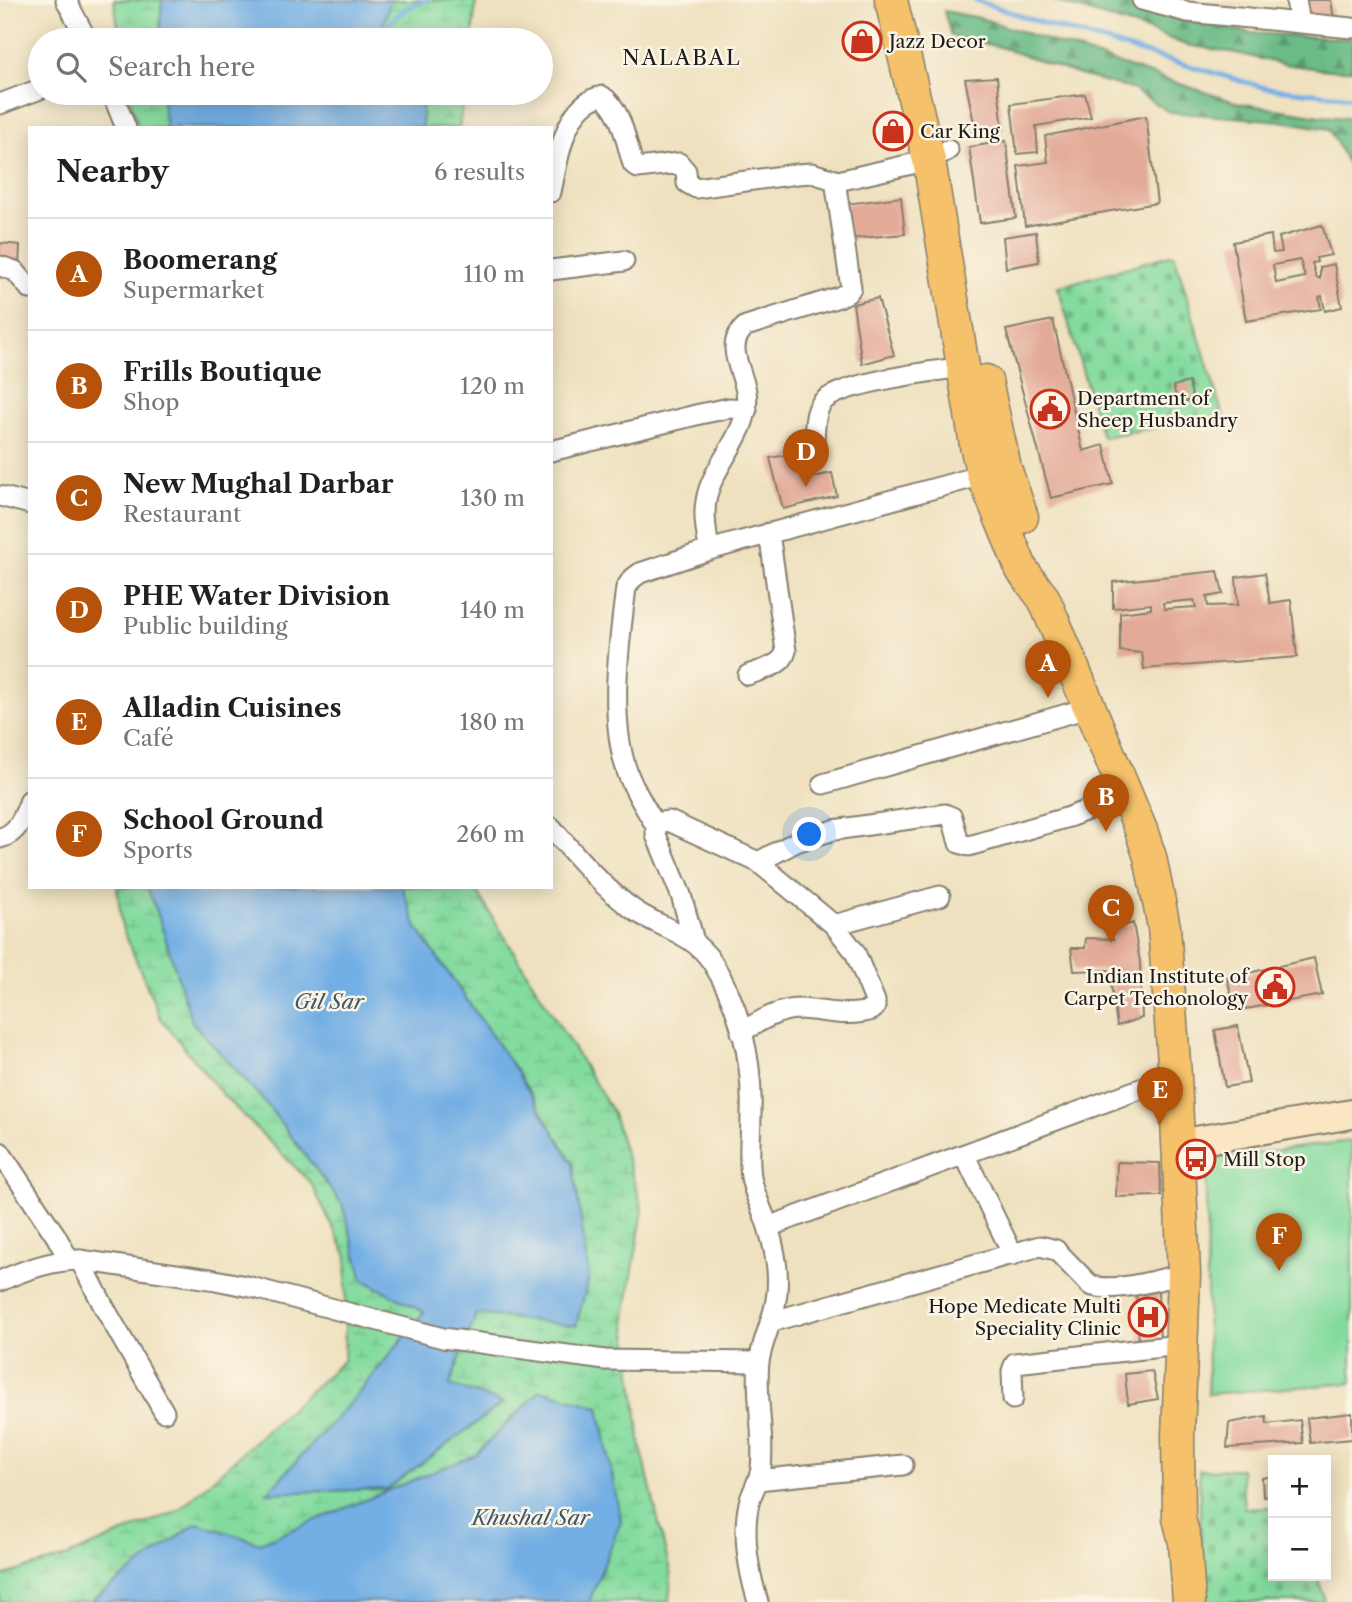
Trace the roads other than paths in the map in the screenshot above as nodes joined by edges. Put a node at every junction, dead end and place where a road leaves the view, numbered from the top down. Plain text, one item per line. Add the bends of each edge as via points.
1 (66, 0) edge
2 (891, 0) edge
3 (910, 0) edge
4 (1142, 0) edge
5 (1296, 0) edge
6 (1248, 10) edge
7 (1300, 23) junction
8 (81, 28) edge
9 (1352, 28) edge
10 (28, 94) edge
11 (0, 104) edge
12 (117, 105) edge
13 (125, 126) edge
14 (939, 155) junction
15 (838, 181) junction
16 (553, 184) edge
17 (624, 261) dead end
18 (0, 266) edge
19 (553, 270) edge
20 (28, 287) edge
21 (961, 292) junction
22 (964, 366) junction
23 (747, 409) junction
24 (814, 442) dead end
25 (553, 451) edge
26 (983, 475) junction
27 (0, 496) edge
28 (28, 503) edge
29 (769, 533) junction
30 (709, 550) junction
31 (1044, 599) junction
32 (748, 674) dead end
33 (1091, 707) junction
34 (823, 784) dead end
35 (1126, 795) junction
36 (28, 804) edge
37 (656, 826) junction
38 (553, 829) edge
39 (0, 838) edge
40 (758, 862) junction
41 (940, 896) dead end
42 (834, 925) junction
43 (694, 941) junction
44 (741, 1032) junction
45 (1175, 1076) junction
46 (1352, 1114) edge
47 (1178, 1144) junction
48 (0, 1152) edge
49 (965, 1156) junction
50 (768, 1227) junction
51 (1013, 1255) junction
52 (74, 1260) junction
53 (1184, 1274) junction
54 (0, 1280) edge
55 (770, 1322) junction
56 (1180, 1345) junction
57 (759, 1363) junction
58 (1013, 1399) dead end
59 (164, 1412) dead end
60 (902, 1465) dead end
61 (758, 1480) junction
62 (1179, 1518) junction
63 (758, 1602) edge
64 (1170, 1602) edge
65 (1189, 1602) edge

1 - 8 street
2 - 14 highway
3 - 14 highway
4 - 6 street via 1188,12
5 - 7 street
6 - 7 street
7 - 9 street
10 - 11 street
12 - 13 street
14 - 15 street
14 - 21 highway
15 - 16 street via 812,173 696,188 687,183 680,163 638,168 617,114 602,96 593,98 571,123
15 - 23 street via 851,288 839,297 739,332 734,349
17 - 19 street
18 - 20 street via 15,271
21 - 22 highway
21 - 31 highway via 1005,468 1040,565
22 - 24 street via 836,393 821,403
22 - 26 highway
23 - 25 street via 700,414
23 - 30 street via 705,502
26 - 29 street
26 - 31 highway via 1022,570
27 - 28 street
29 - 30 street
29 - 32 street via 785,658
30 - 37 street via 640,573 626,588 618,650 621,746 628,774
31 - 33 highway
33 - 34 street
33 - 35 highway
35 - 40 street via 969,846 959,843 952,817 945,814 834,830 796,842
35 - 45 highway via 1150,857 1164,927
36 - 39 street via 16,830
37 - 40 street via 669,821
37 - 43 street
38 - 43 street via 633,909
40 - 42 street
41 - 42 street
42 - 44 street via 855,952 875,1007 864,1013 835,1015 788,1010
43 - 44 street via 723,982
44 - 50 street via 751,1077 751,1178
45 - 47 highway
45 - 49 street
46 - 47 main road
47 - 53 highway
48 - 52 street
49 - 50 street
49 - 51 street
50 - 55 street via 777,1285
51 - 53 street via 1048,1247 1097,1288
51 - 55 street
52 - 54 street
52 - 57 street via 251,1287 443,1338 604,1360
52 - 59 street
53 - 56 highway
55 - 57 street
56 - 58 street via 1016,1363
56 - 62 highway
57 - 61 street via 762,1457
60 - 61 street
61 - 63 street via 748,1524
62 - 64 highway via 1165,1542
62 - 65 highway

